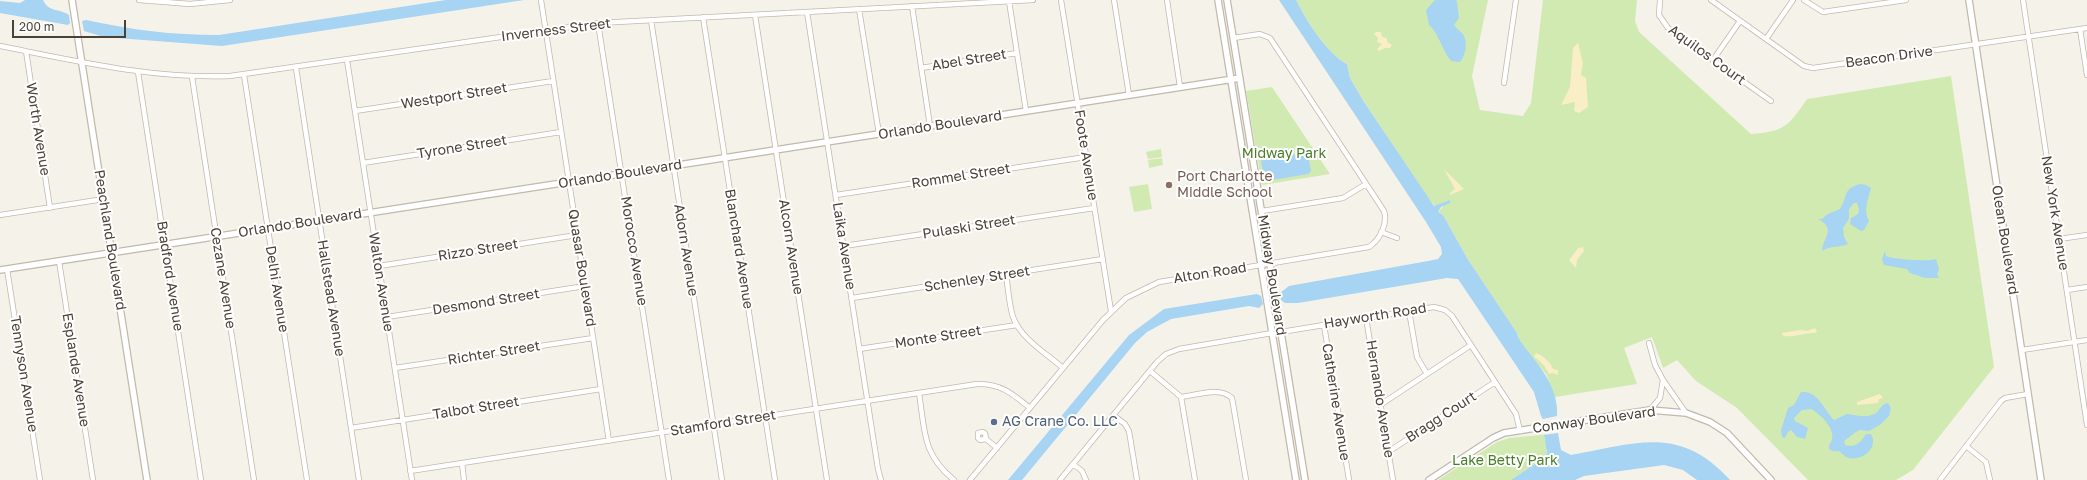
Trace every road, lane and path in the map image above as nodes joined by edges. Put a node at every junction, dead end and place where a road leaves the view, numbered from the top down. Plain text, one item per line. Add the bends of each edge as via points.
1 (72, 0) edge
2 (139, 0) edge
3 (229, 0) edge
4 (541, 0) edge
5 (1033, 0) edge
6 (1061, 0) edge
7 (1114, 0) edge
8 (1166, 0) edge
9 (1218, 0) edge
10 (1227, 0) edge
11 (1516, 0) edge
12 (1660, 0) edge
13 (1711, 0) edge
14 (1793, 0) edge
15 (1804, 0) edge
16 (1906, 0) edge
17 (1969, 0) edge
18 (2023, 0) edge
19 (1009, 1) junction
20 (176, 2) edge
21 (912, 6) junction
22 (859, 9) junction
23 (807, 12) junction
24 (755, 15) junction
25 (703, 18) junction
26 (651, 20) junction
27 (1740, 21) junction
28 (598, 23) junction
29 (2087, 28) edge
30 (545, 29) junction
31 (2080, 29) junction
32 (2029, 37) junction
33 (1233, 38) junction
34 (1766, 39) junction
35 (1976, 44) junction
36 (0, 46) edge
37 (26, 51) junction
38 (1017, 53) junction
39 (347, 60) junction
40 (1713, 60) junction
41 (82, 62) junction
42 (296, 68) junction
43 (921, 68) junction
44 (138, 72) junction
45 (244, 75) junction
46 (2087, 75) edge
47 (192, 77) junction
48 (1240, 78) junction
49 (1231, 80) junction
50 (553, 81) junction
51 (1504, 83) dead end
52 (1180, 88) junction
53 (1129, 95) junction
54 (1771, 101) dead end
55 (1078, 103) junction
56 (355, 111) junction
57 (1026, 111) junction
58 (930, 126) junction
59 (561, 132) junction
60 (879, 134) junction
61 (828, 142) junction
62 (776, 150) junction
63 (1086, 157) junction
64 (725, 158) junction
65 (363, 163) junction
66 (673, 166) junction
67 (622, 174) junction
68 (569, 182) junction
69 (1366, 184) junction
70 (836, 195) junction
71 (104, 199) junction
72 (50, 208) junction
73 (1094, 208) junction
74 (370, 212) junction
75 (1262, 212) junction
76 (0, 215) edge
77 (319, 220) junction
78 (268, 228) junction
79 (1381, 232) junction
80 (577, 235) junction
81 (2087, 235) edge
82 (216, 236) junction
83 (1397, 238) dead end
84 (2059, 239) junction
85 (165, 244) junction
86 (844, 246) junction
87 (112, 252) junction
88 (1103, 259) junction
89 (59, 261) junction
90 (1270, 263) junction
91 (1261, 265) junction
92 (379, 266) junction
93 (7, 269) junction
94 (0, 270) edge
95 (1006, 274) junction
96 (585, 286) junction
97 (2087, 287) edge
98 (2067, 290) junction
99 (852, 298) junction
100 (1111, 311) junction
101 (1409, 311) junction
102 (387, 317) junction
103 (1366, 318) junction
104 (1017, 325) junction
105 (1324, 325) junction
106 (1282, 332) junction
107 (1272, 333) junction
108 (593, 338) junction
109 (2087, 340) edge
110 (2074, 342) junction
111 (1648, 343) dead end
112 (1471, 345) junction
113 (860, 349) junction
114 (2022, 350) junction
115 (395, 368) junction
116 (1063, 368) junction
117 (1150, 371) junction
118 (1427, 374) junction
119 (1663, 380) junction
120 (1495, 382) junction
121 (601, 389) junction
122 (919, 393) junction
123 (2085, 393) edge
124 (2028, 394) junction
125 (1181, 397) junction
126 (867, 401) junction
127 (1380, 405) junction
128 (1030, 408) junction
129 (816, 409) junction
130 (1650, 410) junction
131 (1686, 413) junction
132 (1113, 415) junction
133 (765, 416) junction
134 (402, 420) junction
135 (713, 424) junction
136 (2087, 425) edge
137 (351, 428) junction
138 (1520, 431) junction
139 (662, 432) junction
140 (986, 439) dead end
141 (609, 440) junction
142 (1966, 446) junction
143 (997, 448) junction
144 (1388, 452) junction
145 (462, 463) junction
146 (1073, 464) junction
147 (410, 471) junction
148 (40, 480) edge
149 (92, 480) edge
150 (147, 480) edge
151 (201, 480) edge
152 (254, 480) edge
153 (306, 480) edge
154 (359, 480) edge
155 (412, 480) edge
156 (464, 480) edge
157 (669, 480) edge
158 (722, 480) edge
159 (774, 480) edge
160 (827, 480) edge
161 (882, 480) edge
162 (954, 480) edge
163 (970, 480) edge
164 (1060, 480) edge
165 (1086, 480) edge
166 (1137, 480) edge
167 (1195, 480) edge
168 (1246, 480) edge
169 (1296, 480) edge
170 (1305, 480) edge
171 (1349, 480) edge
172 (1393, 480) edge
173 (1429, 480) edge
174 (1771, 480) edge
175 (1940, 480) edge
176 (1990, 480) edge
177 (2041, 480) edge

1 - 41 street, Peachland Boulevard
2 - 20 street
3 - 20 street
4 - 30 street, Quasar Boulevard
5 - 19 street, Inverness Street
6 - 55 street, Foote Avenue
7 - 53 street
8 - 52 street
9 - 49 street, Midway Boulevard
10 - 33 street, Midway Boulevard
11 - 51 street
12 - 40 street, Aquilos Court via 1659,14 1664,24
13 - 27 street, Beacon Drive
14 - 34 street
15 - 16 street via 1823,12
17 - 35 street, Olean Boulevard
18 - 32 street, New York Avenue
19 - 21 street, Inverness Street
19 - 38 street
21 - 22 street, Inverness Street
21 - 43 street
22 - 23 street, Inverness Street
22 - 60 street
23 - 24 street, Inverness Street
23 - 61 street, Laika Avenue
24 - 25 street, Inverness Street
24 - 62 street, Alcorn Avenue
25 - 26 street, Inverness Street
25 - 64 street, Blanchard Avenue
26 - 28 street, Inverness Street
26 - 66 street, Adorn Avenue
27 - 34 street, Beacon Drive
27 - 40 street
28 - 30 street, Inverness Street
28 - 67 street, Morocco Avenue
29 - 31 street, Beacon Drive
30 - 39 street, Inverness Street
30 - 50 street, Quasar Boulevard
31 - 32 street, Beacon Drive
31 - 46 street
32 - 35 street, Beacon Drive
32 - 84 street, New York Avenue
33 - 48 street, Midway Boulevard
33 - 69 street, Alton Road via 1260,34 1270,38
34 - 35 street, Beacon Drive via 1804,66 1813,68
35 - 114 street, Olean Boulevard
36 - 37 street, Inverness Street
37 - 41 street, Inverness Street
37 - 72 street, Worth Avenue
38 - 43 street, Abel Street
38 - 57 street
39 - 42 street, Inverness Street
39 - 56 street, Walton Avenue
40 - 54 street, Aquilos Court
41 - 44 street, Inverness Street
41 - 71 street, Peachland Boulevard
42 - 45 street, Inverness Street
42 - 77 street, Hallstead Avenue
43 - 58 street
44 - 47 street, Inverness Street
44 - 85 street, Bradford Avenue
45 - 47 street, Inverness Street
45 - 78 street, Delhi Avenue
47 - 82 street, Cezane Avenue
48 - 49 street, Orlando Boulevard
48 - 75 street, Midway Boulevard
49 - 52 street, Orlando Boulevard
49 - 91 street, Midway Boulevard
50 - 56 street, Westport Street
50 - 59 street, Quasar Boulevard
52 - 53 street, Orlando Boulevard
53 - 55 street, Orlando Boulevard
55 - 57 street, Orlando Boulevard
55 - 63 street, Foote Avenue
56 - 65 street, Walton Avenue
57 - 58 street, Orlando Boulevard
58 - 60 street, Orlando Boulevard
59 - 65 street, Tyrone Street
59 - 68 street, Quasar Boulevard
60 - 61 street, Orlando Boulevard
61 - 62 street, Orlando Boulevard
61 - 70 street, Laika Avenue
62 - 64 street, Orlando Boulevard
62 - 129 street, Alcorn Avenue
63 - 70 street, Rommel Street
63 - 73 street, Foote Avenue
64 - 66 street, Orlando Boulevard
64 - 133 street, Blanchard Avenue
65 - 74 street, Walton Avenue
66 - 67 street, Orlando Boulevard
66 - 135 street, Adorn Avenue
67 - 68 street, Orlando Boulevard
67 - 139 street, Morocco Avenue
68 - 74 street, Orlando Boulevard
68 - 80 street, Quasar Boulevard
69 - 75 street via 1344,198
69 - 79 street, Alton Road via 1386,217
70 - 86 street, Laika Avenue
71 - 72 street
71 - 87 street, Peachland Boulevard
72 - 76 street
73 - 86 street, Pulaski Street
73 - 88 street, Foote Avenue
74 - 77 street, Orlando Boulevard
74 - 92 street, Walton Avenue
75 - 90 street, Midway Boulevard
77 - 78 street, Orlando Boulevard
77 - 137 street, Hallstead Avenue
78 - 82 street, Orlando Boulevard
78 - 153 street, Delhi Avenue
79 - 83 street
79 - 90 street, Alton Road via 1376,242 1369,247
80 - 92 street, Rizzo Street
80 - 96 street, Quasar Boulevard
81 - 84 street
82 - 85 street, Orlando Boulevard
82 - 152 street, Cezane Avenue
84 - 98 street, New York Avenue
85 - 87 street, Orlando Boulevard
85 - 151 street, Bradford Avenue
86 - 99 street, Laika Avenue
87 - 89 street, Orlando Boulevard
87 - 150 street, Peachland Boulevard
88 - 95 street, Schenley Street
88 - 100 street, Foote Avenue
89 - 93 street, Orlando Boulevard
89 - 149 street, Esplande Avenue
90 - 91 street, Alton Road
90 - 106 street, Midway Boulevard
91 - 100 street, Alton Road via 1159,282 1133,294
91 - 107 street, Midway Boulevard
92 - 102 street, Walton Avenue
93 - 94 street, Orlando Boulevard
93 - 148 street, Tennyson Avenue
95 - 99 street, Schenley Street
95 - 104 street
96 - 102 street, Desmond Street
96 - 108 street, Quasar Boulevard
97 - 98 street
98 - 110 street, New York Avenue
99 - 113 street, Laika Avenue
100 - 116 street, Alton Road
101 - 103 street, Hayworth Road
101 - 112 street, Hayworth Road via 1434,307 1445,310 1452,316
101 - 118 street via 1417,357
102 - 115 street, Walton Avenue
103 - 105 street, Hayworth Road
103 - 127 street, Hernando Avenue
104 - 113 street, Monte Street
104 - 116 street via 1027,338
105 - 106 street, Hayworth Road
105 - 171 street, Catherine Avenue
106 - 170 street, Midway Boulevard
107 - 117 street via 1179,348 1166,354
107 - 169 street, Midway Boulevard
108 - 115 street, Richter Street
108 - 121 street, Quasar Boulevard
109 - 110 street
110 - 114 street
110 - 123 street, New York Avenue
111 - 119 street via 1655,366
112 - 118 street
112 - 120 street, Hayworth Road
113 - 126 street, Laika Avenue
114 - 124 street, Olean Boulevard
115 - 134 street, Walton Avenue
116 - 128 street, Alton Road
117 - 125 street
117 - 132 street
118 - 127 street
119 - 130 street via 1660,398
119 - 131 street
120 - 138 street, Hayworth Road via 1516,414
120 - 144 street, Bragg Court
121 - 134 street, Talbot Street
121 - 141 street, Quasar Boulevard
122 - 126 street, Stamford Street
122 - 128 street, Stamford Street via 990,384 1004,388
122 - 162 street via 928,449 935,462
123 - 136 street, New York Avenue
124 - 142 street via 2001,401
124 - 177 street, Olean Boulevard
125 - 167 street
125 - 168 street via 1220,391 1232,398
126 - 129 street, Stamford Street
126 - 161 street, Laika Avenue
127 - 144 street, Hernando Avenue
128 - 143 street, Alton Road
129 - 133 street, Stamford Street
129 - 160 street, Alcorn Avenue
130 - 131 street, Conway Boulevard
130 - 138 street, Conway Boulevard
131 - 174 street, Conway Boulevard via 1710,422 1727,433
132 - 146 street
132 - 166 street via 1126,424 1129,431
133 - 135 street, Stamford Street
133 - 159 street, Blanchard Avenue
134 - 137 street, Talbot Street
134 - 147 street, Walton Avenue
135 - 139 street, Stamford Street
135 - 158 street, Adorn Avenue
137 - 154 street, Hallstead Avenue
138 - 173 street, Conway Boulevard via 1504,433 1493,438
139 - 141 street, Stamford Street
139 - 157 street, Morocco Avenue
140 - 143 street
141 - 145 street, Stamford Street
142 - 175 street
142 - 176 street via 1986,462
143 - 163 street, Alton Road
144 - 172 street, Hernando Avenue
145 - 147 street, Stamford Street
145 - 156 street
146 - 164 street
146 - 165 street via 1082,471
147 - 155 street, Walton Avenue

